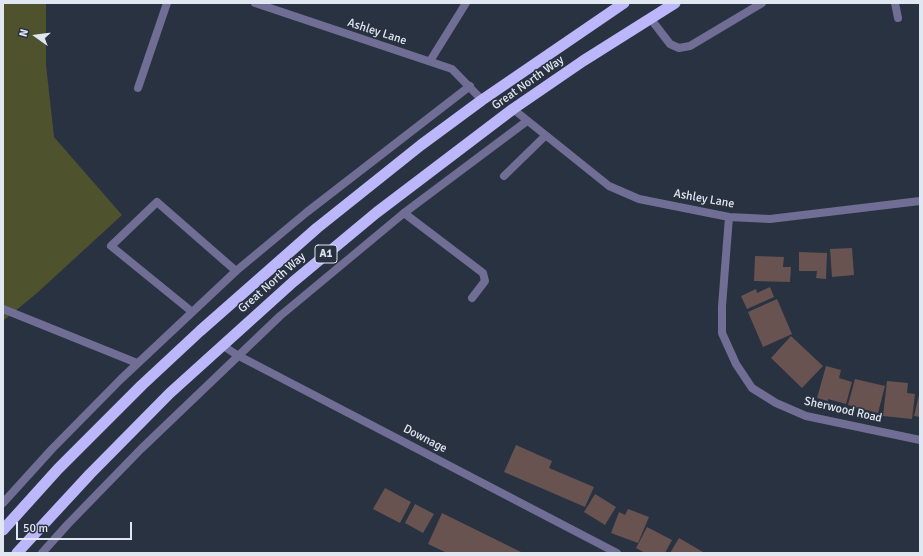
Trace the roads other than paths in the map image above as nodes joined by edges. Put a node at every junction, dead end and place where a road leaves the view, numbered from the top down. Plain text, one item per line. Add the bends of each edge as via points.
1 (167, 3) edge
2 (255, 3) edge
3 (466, 3) edge
4 (624, 3) edge
5 (675, 3) edge
6 (762, 3) edge
7 (896, 3) edge
8 (270, 6) edge
9 (650, 18) junction
10 (898, 18) dead end
11 (430, 62) junction
12 (470, 86) junction
13 (138, 88) dead end
14 (482, 100) junction
15 (513, 109) junction
16 (527, 121) junction
17 (545, 136) junction
18 (504, 176) dead end
19 (920, 201) edge
20 (404, 213) junction
21 (729, 217) junction
22 (236, 271) junction
23 (472, 298) dead end
24 (3, 309) edge
25 (192, 311) junction
26 (222, 345) junction
27 (237, 355) junction
28 (137, 363) junction
29 (920, 440) edge
30 (3, 503) edge
31 (3, 530) edge
32 (615, 552) edge
33 (17, 553) edge
34 (42, 553) edge

1 - 13 street
2 - 8 street, Ashley Lane
3 - 11 street
4 - 14 highway, Great North Way / A1
5 - 9 highway, Great North Way / A1
6 - 9 street via 690,46 679,48 670,44
7 - 10 street
8 - 11 street, Ashley Lane
9 - 15 highway, Great North Way / A1
11 - 12 street, Ashley Lane via 452,69
12 - 14 street, Ashley Lane
12 - 22 street via 307,212
14 - 31 highway, Great North Way / A1 via 329,218 229,305 142,385 58,469
15 - 16 street, Ashley Lane
15 - 26 highway, Great North Way / A1 via 376,213
16 - 17 street, Ashley Lane
16 - 20 street
17 - 18 street
17 - 21 street, Ashley Lane via 609,186 639,199
19 - 21 street, Ashley Lane via 770,219
20 - 23 street via 483,273 485,281
20 - 27 street
21 - 29 street, Sherwood Road via 722,334 736,364 752,388 776,403 806,416
22 - 25 street
22 - 25 street via 157,202 111,246
24 - 28 street
25 - 28 street
26 - 27 street, Downage
26 - 33 highway, Great North Way / A1 via 95,468
27 - 32 street, Downage
27 - 34 street via 141,448
28 - 30 street

